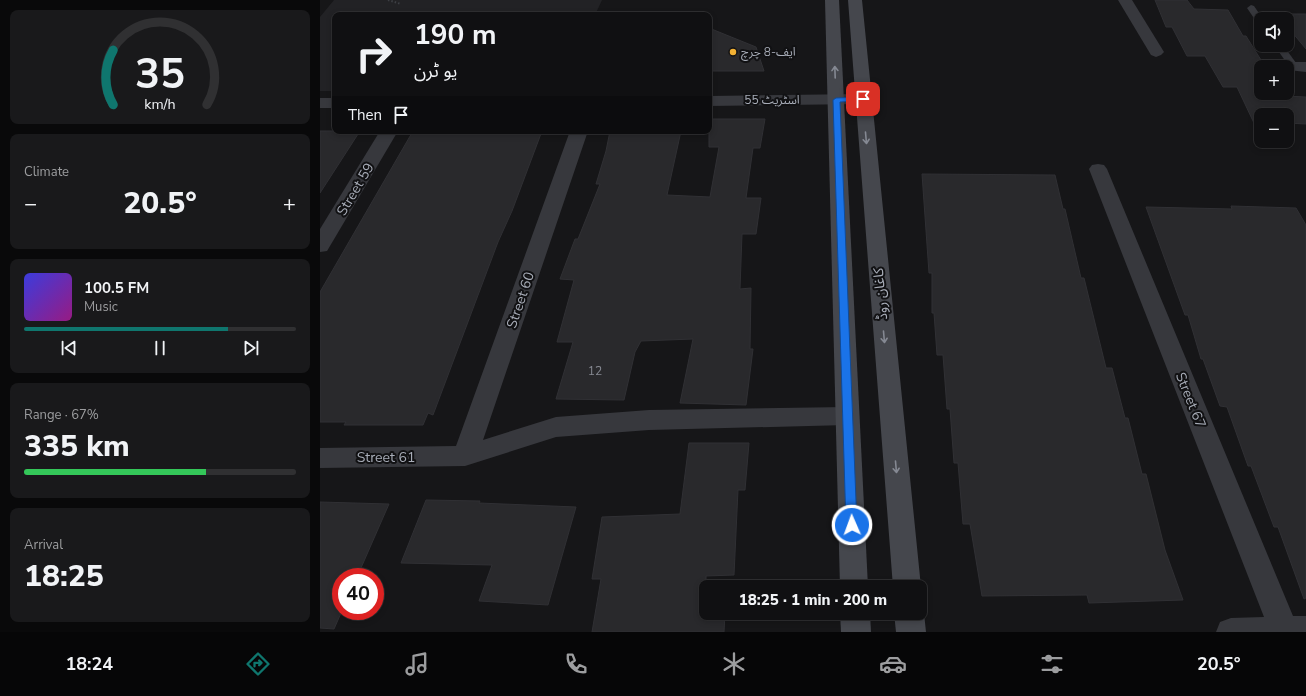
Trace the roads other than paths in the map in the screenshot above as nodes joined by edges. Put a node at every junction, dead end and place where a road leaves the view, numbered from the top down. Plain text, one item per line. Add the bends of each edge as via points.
1 (832, 0) edge
2 (855, 0) edge
3 (1125, 0) edge
4 (1251, 8) dead end
5 (1254, 12) edge
6 (1156, 52) dead end
7 (1285, 52) edge
8 (1300, 68) edge
9 (863, 99) junction
10 (836, 100) junction
11 (712, 101) edge
12 (320, 103) edge
13 (332, 103) edge
14 (387, 134) edge
15 (578, 134) edge
16 (1098, 169) dead end
17 (320, 246) edge
18 (847, 416) junction
19 (459, 457) junction
20 (320, 458) edge
21 (854, 580) edge
22 (906, 580) edge
23 (855, 620) edge
24 (910, 620) edge
25 (1295, 630) edge
26 (856, 632) edge
27 (911, 632) edge
28 (1231, 632) edge

10 -> 1 street
2 - 9 street, کاغان روڈ
3 - 6 street
4 - 5 lane
7 - 8 lane
9 - 10 street, اسٹریٹ 55
9 -> 22 street, کاغان روڈ
10 - 11 street, اسٹریٹ 55
10 - 18 street
12 - 13 street
14 - 17 street, Street 59
15 - 19 street, Street 60
16 - 25 street, Street 67
18 - 19 street, Street 61 via 649,420 556,426
18 - 21 street
19 - 20 street, Street 61
23 - 26 street
24 - 27 street
25 - 28 street

